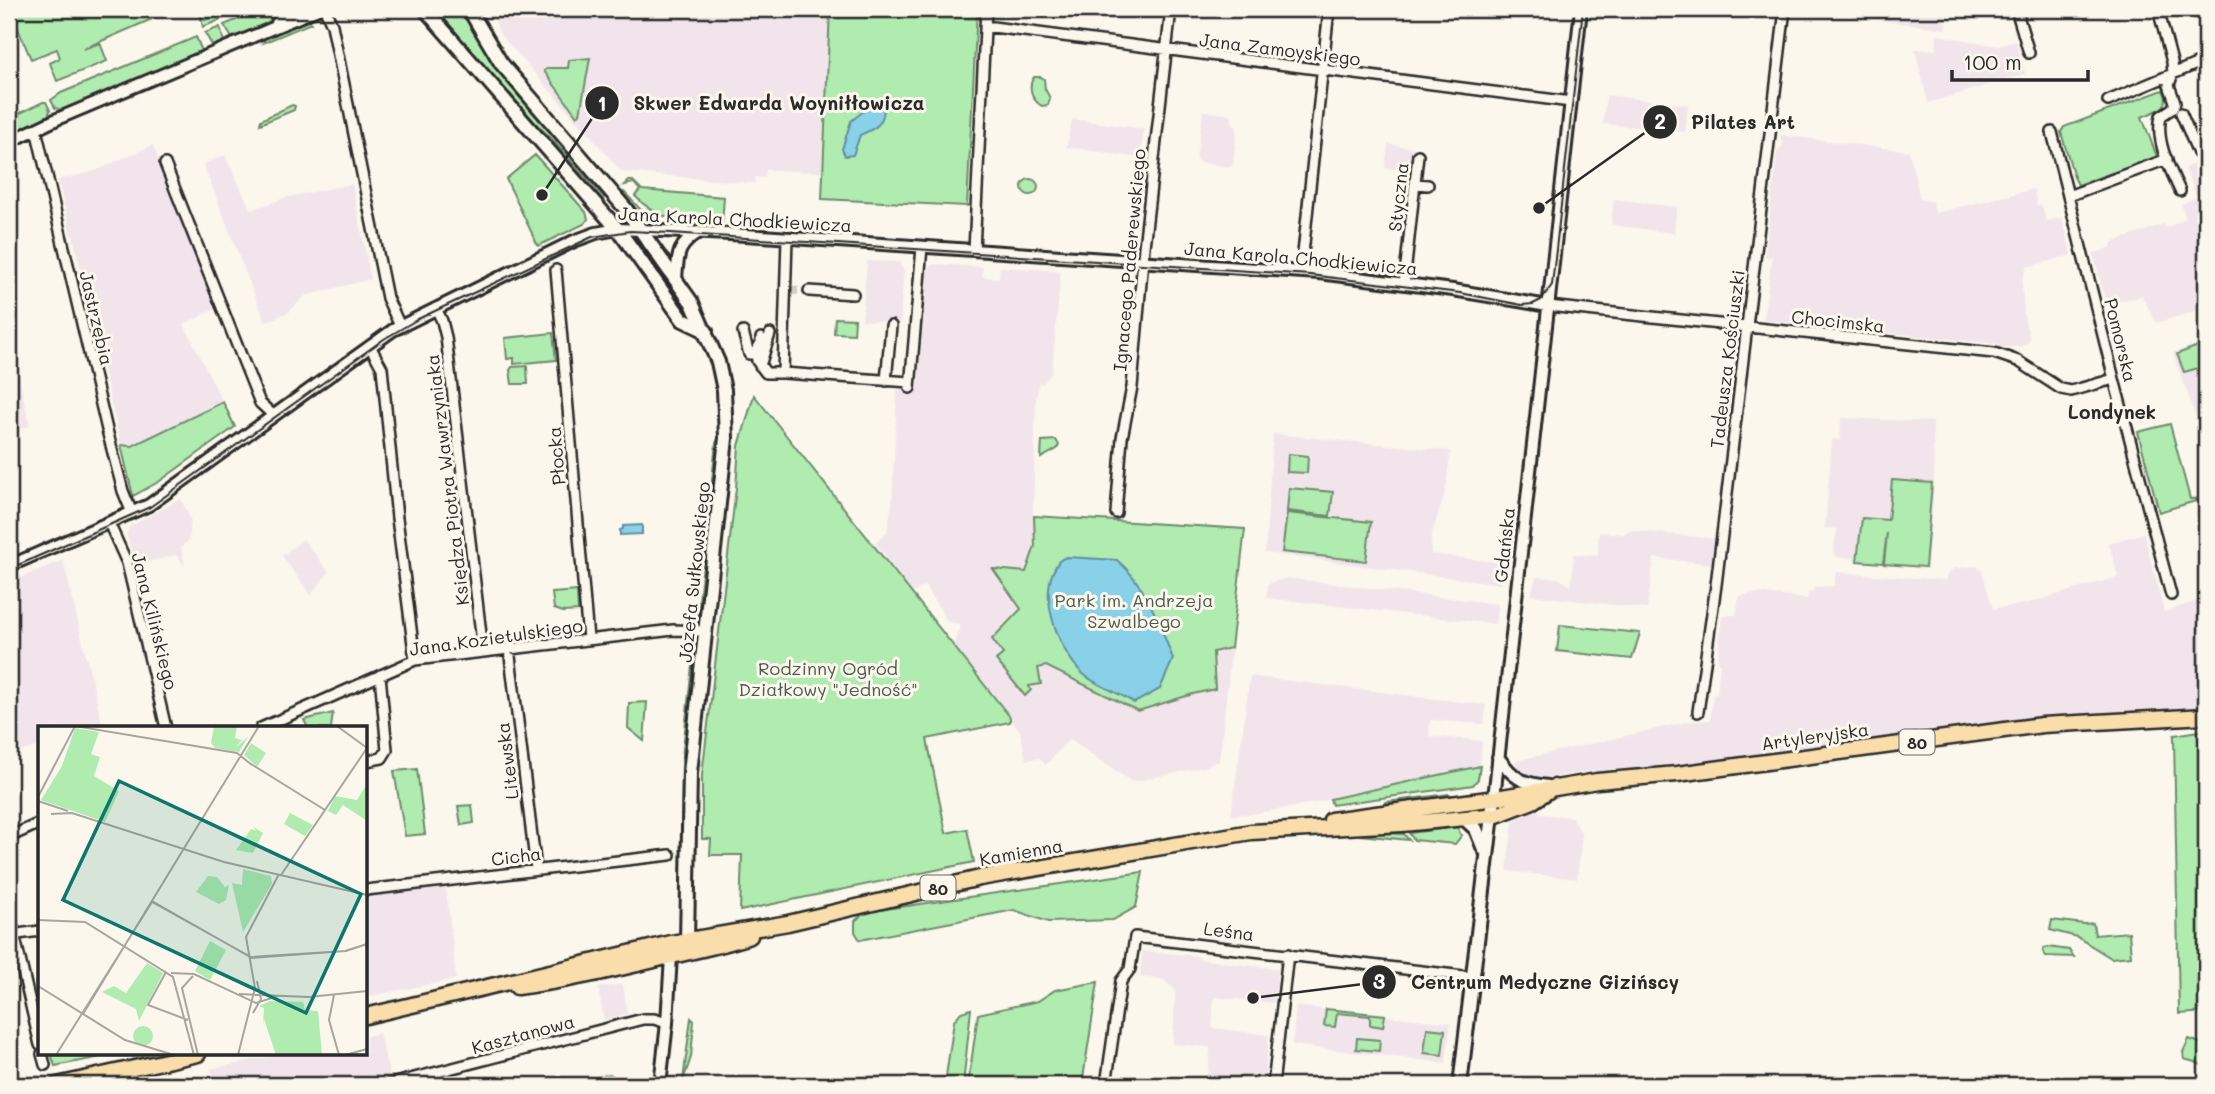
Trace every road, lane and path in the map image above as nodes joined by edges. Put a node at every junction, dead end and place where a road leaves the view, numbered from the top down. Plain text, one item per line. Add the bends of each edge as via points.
1 (293, 9) edge
2 (318, 9) edge
3 (325, 9) edge
4 (425, 9) edge
5 (469, 9) edge
6 (986, 9) edge
7 (1171, 9) edge
8 (1329, 9) edge
9 (1581, 9) edge
10 (1786, 9) edge
11 (2016, 9) edge
12 (2158, 9) edge
13 (985, 26) junction
14 (268, 30) junction
15 (1166, 51) junction
16 (2029, 53) dead end
17 (2206, 60) edge
18 (1321, 70) junction
19 (2173, 73) junction
20 (2108, 101) dead end
21 (1571, 102) junction
22 (2181, 113) dead end
23 (36, 129) junction
24 (2052, 132) dead end
25 (9, 142) edge
26 (2198, 153) dead end
27 (1418, 155) dead end
28 (2167, 159) junction
29 (165, 164) dead end
30 (1415, 184) junction
31 (1428, 185) dead end
32 (2180, 191) dead end
33 (2068, 196) junction
34 (618, 229) junction
35 (640, 229) junction
36 (699, 232) junction
37 (787, 238) junction
38 (922, 247) junction
39 (974, 250) junction
40 (1143, 261) junction
41 (556, 270) dead end
42 (1301, 272) junction
43 (676, 279) junction
44 (1404, 284) junction
45 (809, 291) tunnel mouth
46 (853, 294) dead end
47 (1548, 306) junction
48 (436, 308) junction
49 (400, 326) junction
50 (891, 326) dead end
51 (1747, 328) junction
52 (706, 331) junction
53 (743, 332) dead end
54 (370, 346) junction
55 (756, 354) junction
56 (760, 366) junction
57 (783, 373) junction
58 (2114, 379) junction
59 (886, 381) junction
60 (274, 416) junction
61 (132, 513) junction
62 (1116, 513) dead end
63 (109, 523) junction
64 (9, 566) edge
65 (2171, 595) dead end
66 (705, 631) junction
67 (588, 639) junction
68 (509, 648) junction
69 (483, 651) junction
70 (415, 660) junction
71 (380, 675) junction
72 (1698, 712) dead end
73 (2206, 716) edge
74 (166, 726) edge
75 (265, 726) edge
76 (1498, 757) junction
77 (368, 761) edge
78 (1554, 787) junction
79 (1494, 798) junction
80 (1492, 816) junction
81 (1464, 818) junction
82 (38, 824) edge
83 (1264, 831) junction
84 (9, 837) edge
85 (1486, 852) junction
86 (670, 855) dead end
87 (536, 869) junction
88 (368, 890) edge
89 (9, 912) edge
90 (38, 931) edge
91 (11, 935) edge
92 (687, 947) junction
93 (671, 950) junction
94 (1288, 954) junction
95 (1472, 977) junction
96 (368, 1016) edge
97 (667, 1023) junction
98 (38, 1037) edge
99 (43, 1056) edge
100 (189, 1056) edge
101 (45, 1065) dead end
102 (65, 1084) edge
103 (387, 1085) edge
104 (660, 1085) edge
105 (1106, 1085) edge
106 (1273, 1085) edge
107 (1460, 1085) edge

1 - 14 street
2 - 14 street
3 - 49 street via 387,298
4 - 34 main road
5 - 35 main road, Józefa Sułkowskiego via 501,63
6 - 13 street
7 - 15 street, Ignacego Paderewskiego
8 - 18 street
9 - 21 street, Gdańska
10 - 51 street, Tadeusza Kościuszki
11 - 16 street
12 - 19 street
13 - 15 street, Jana Zamoyskiego
13 - 39 street
14 - 23 street
15 - 18 street, Jana Zamoyskiego
15 - 40 street, Ignacego Paderewskiego
17 - 19 street
18 - 21 street, Jana Zamoyskiego
18 - 42 street
19 - 20 street
19 - 28 street via 2169,85 2175,102 2161,116 2158,127
21 - 47 street, Gdańska
22 - 26 street
23 - 25 street
23 - 61 street, Jastrzębia via 108,434
24 - 33 street, Pomorska
27 - 30 street, Styczna
28 - 32 street
28 - 33 street
29 - 60 street via 260,403
30 - 31 street
30 - 44 street, Styczna
33 - 58 street, Pomorska
34 - 35 street, Jana Karola Chodkiewicza
34 - 48 street, Jana Karola Chodkiewicza via 580,239
34 - 52 main road via 684,320
35 - 36 street, Jana Karola Chodkiewicza
35 - 43 main road, Józefa Sułkowskiego
36 - 37 street, Jana Karola Chodkiewicza
36 - 43 street via 681,247
37 - 38 street, Jana Karola Chodkiewicza
37 - 57 street
38 - 39 street, Jana Karola Chodkiewicza
38 - 59 street via 910,385
39 - 40 street, Jana Karola Chodkiewicza
40 - 42 street, Jana Karola Chodkiewicza
40 - 62 street, Ignacego Paderewskiego
41 - 67 street, Płocka
42 - 44 street, Jana Karola Chodkiewicza
43 - 52 main road, Józefa Sułkowskiego
44 - 47 street, Jana Karola Chodkiewicza
45 - 46 street
47 - 51 street, Chocimska
47 - 76 street, Gdańska
48 - 49 street, Jana Karola Chodkiewicza
48 - 69 street, Księdza Piotra Wawrzyniaka via 446,337
49 - 54 street, Jana Karola Chodkiewicza
50 - 59 street
51 - 58 street, Chocimska via 1994,353 2018,361 2061,389
51 - 72 street, Tadeusza Kościuszki
52 - 66 main road, Józefa Sułkowskiego via 718,362 726,438
53 - 55 street via 749,354
54 - 60 street, Jana Karola Chodkiewicza
54 - 70 street via 382,368
55 - 56 street
55 - 56 street via 766,336
56 - 57 street via 766,373
57 - 59 street
58 - 65 street, Pomorska
60 - 61 street, Jana Karola Chodkiewicza
61 - 63 street, Jana Karola Chodkiewicza
63 - 64 street, Jana Karola Chodkiewicza
63 - 74 street, Jana Kilińskiego via 127,563
66 - 67 street, Jana Kozietulskiego
66 - 92 main road, Józefa Sułkowskiego via 690,772
67 - 68 street, Jana Kozietulskiego
68 - 69 street, Jana Kozietulskiego
68 - 87 street, Litewska
69 - 70 street, Jana Kozietulskiego
70 - 71 street, Jana Kozietulskiego
71 - 75 street, Jana Kozietulskiego
71 - 77 street via 387,750 382,758
73 - 78 main road, Artyleryjska / 80 via 2042,725
76 - 78 street via 1521,782
76 - 79 street, Gdańska
78 - 79 main road, Artyleryjska / 80
78 - 80 main road, Artyleryjska / 80 via 1533,801
79 - 80 main road, Gdańska
79 - 83 main road, Kamienna / 80
80 - 81 main road, Kamienna / 80
80 - 85 main road, Gdańska
81 - 83 main road, Kamienna / 80
81 - 85 main road via 1476,829
82 - 84 street
83 - 92 main road, Kamienna / 80 via 979,878
85 - 95 main road, Gdańska
86 - 87 street, Cicha
87 - 88 street, Cicha
89 - 91 street
90 - 91 street
91 - 98 street
92 - 93 main road, 80
93 - 96 main road, 80 via 520,978
93 - 97 street
94 - 95 street, Leśna
94 - 105 street, Leśna via 1135,937 1130,969 1121,981
94 - 106 street
95 - 107 main road, Gdańska
97 - 103 street, Kasztanowa via 643,1019
97 - 104 street
99 - 101 street
100 - 102 main road

